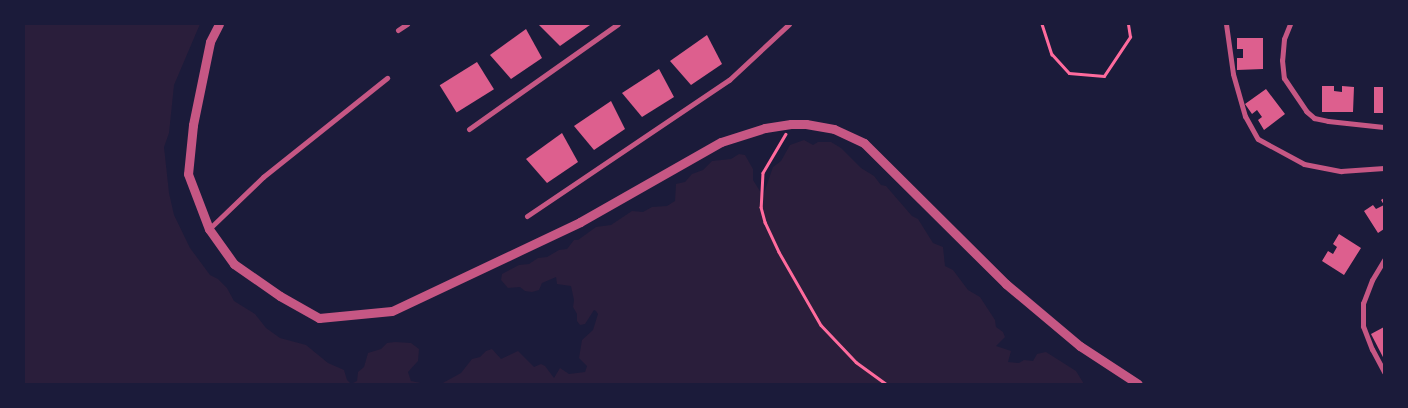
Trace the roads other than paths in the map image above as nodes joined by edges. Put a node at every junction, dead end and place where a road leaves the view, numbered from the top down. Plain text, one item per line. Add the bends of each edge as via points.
1 (218, 24) edge
2 (406, 24) edge
3 (618, 24) edge
4 (789, 24) edge
5 (1226, 24) edge
6 (1290, 24) edge
7 (782, 26) edge
8 (398, 30) dead end
9 (387, 78) dead end
10 (1384, 127) edge
11 (469, 129) dead end
12 (1384, 168) edge
13 (527, 216) dead end
14 (209, 229) junction
15 (1384, 260) edge
16 (1384, 372) edge
17 (1138, 384) edge

1 - 14 street via 210,42 196,107 188,174
2 - 8 street
3 - 11 street
4 - 7 street
5 - 12 street via 1232,74 1245,116 1258,139 1304,164 1341,172
6 - 10 street via 1284,39 1284,78 1306,111 1314,118
7 - 13 street via 729,80
9 - 14 street via 263,177
14 - 17 street via 234,264 319,318 392,312 580,222 722,142 752,131 791,124 834,129 864,143 1006,284 1080,346
15 - 16 street via 1363,303 1363,326

